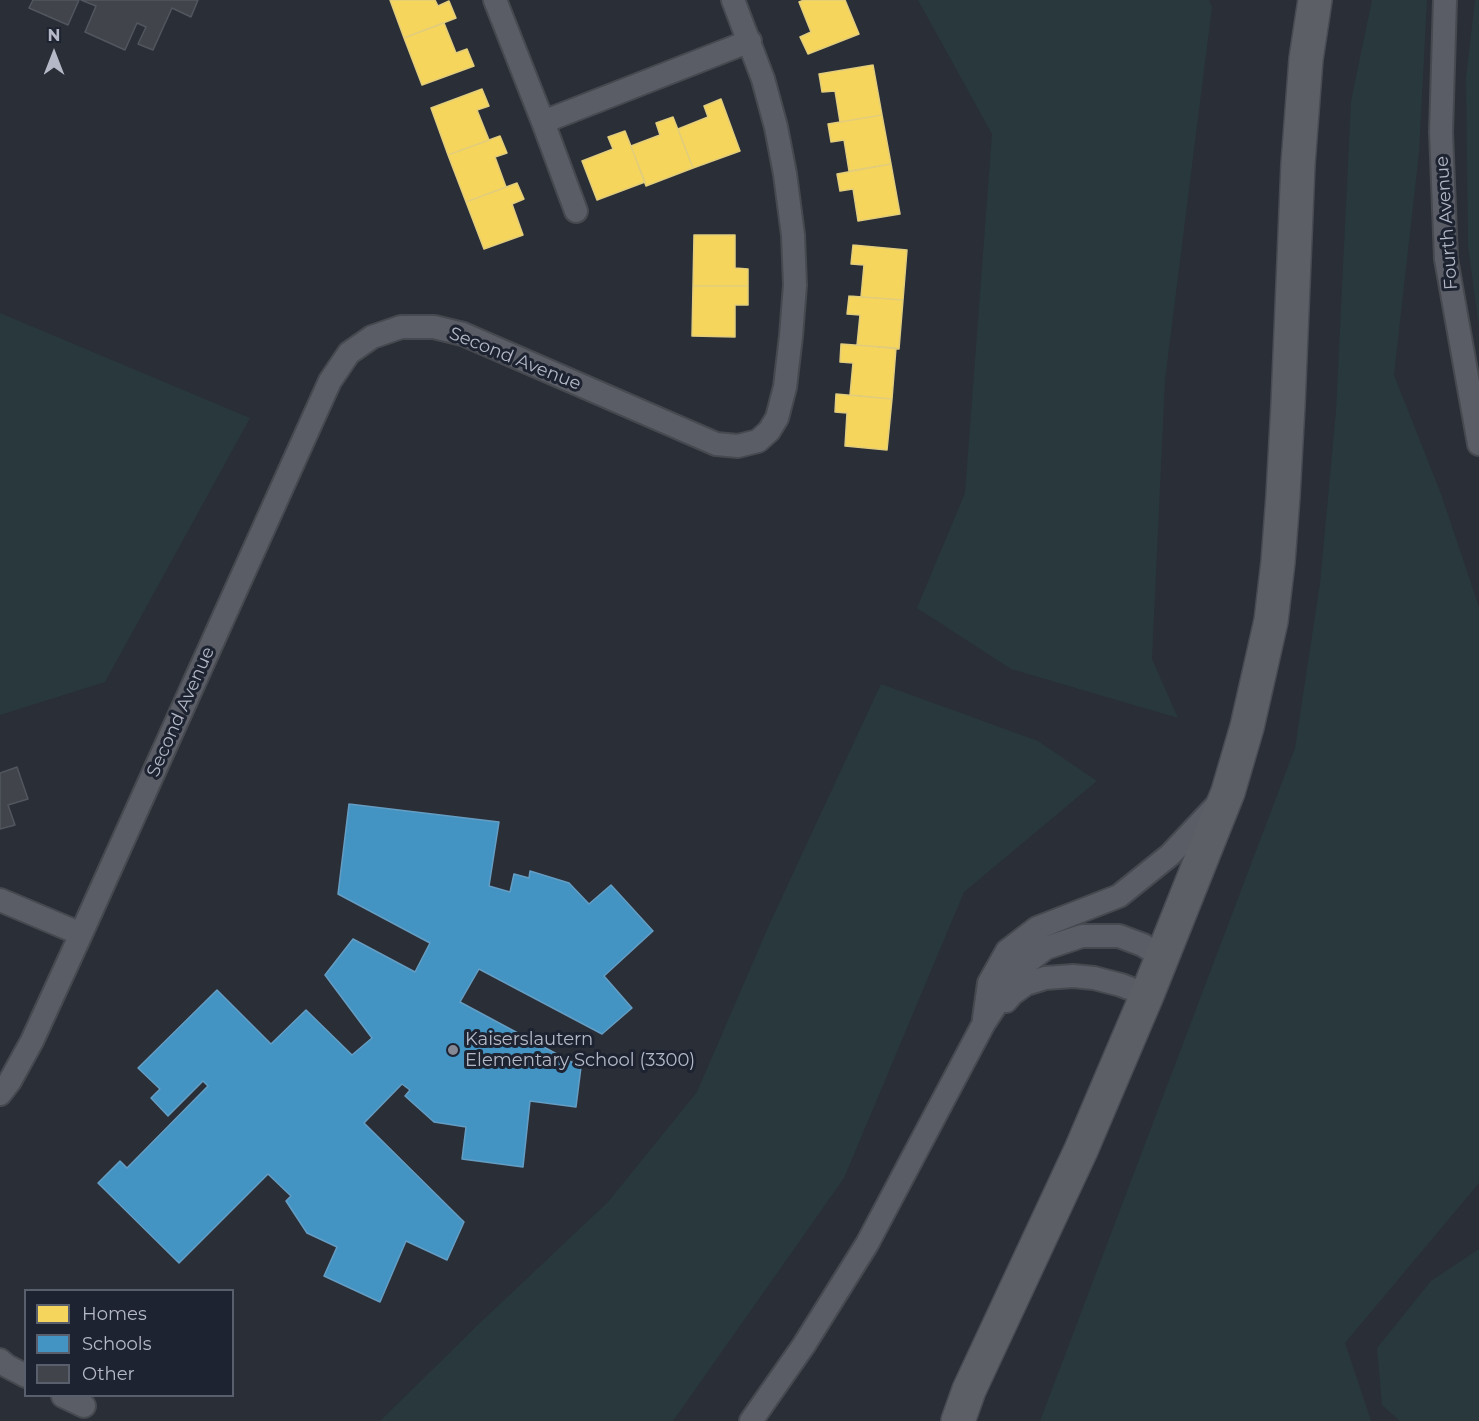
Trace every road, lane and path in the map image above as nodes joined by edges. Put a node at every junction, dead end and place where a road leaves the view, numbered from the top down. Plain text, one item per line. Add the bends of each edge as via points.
1 (495, 0) edge
2 (733, 0) edge
3 (1316, 0) edge
4 (1445, 0) edge
5 (750, 41) junction
6 (543, 122) junction
7 (576, 211) dead end
8 (1479, 444) edge
9 (1228, 792) junction
10 (0, 900) edge
11 (81, 934) junction
12 (1163, 958) junction
13 (1147, 995) junction
14 (984, 1023) junction
15 (0, 1094) edge
16 (0, 1360) edge
17 (24, 1375) edge
18 (67, 1397) edge
19 (84, 1406) dead end
20 (751, 1421) edge
21 (958, 1421) edge

1 - 6 street
2 - 5 street, Second Avenue
3 - 9 main road via 1306,59 1298,164 1278,562 1260,672
4 - 8 street, Fourth Avenue via 1441,132 1446,259
5 - 6 street
5 - 11 street, Second Avenue via 776,127 793,235 795,285 789,356 777,418 769,431 748,444 716,444 463,334 434,327 400,327 372,337 349,353 330,381
6 - 7 street
9 - 12 main road
9 - 14 street via 1170,855 1119,896 1037,928 1007,951 989,982
10 - 11 street
11 - 15 street, Second Avenue via 32,1041
12 - 13 main road
12 - 14 street via 1119,936 1082,936 1046,948 1021,967
13 - 14 street via 1094,978 1045,978 1012,994
13 - 21 main road
14 - 20 street via 867,1244
16 - 17 street
18 - 19 street

